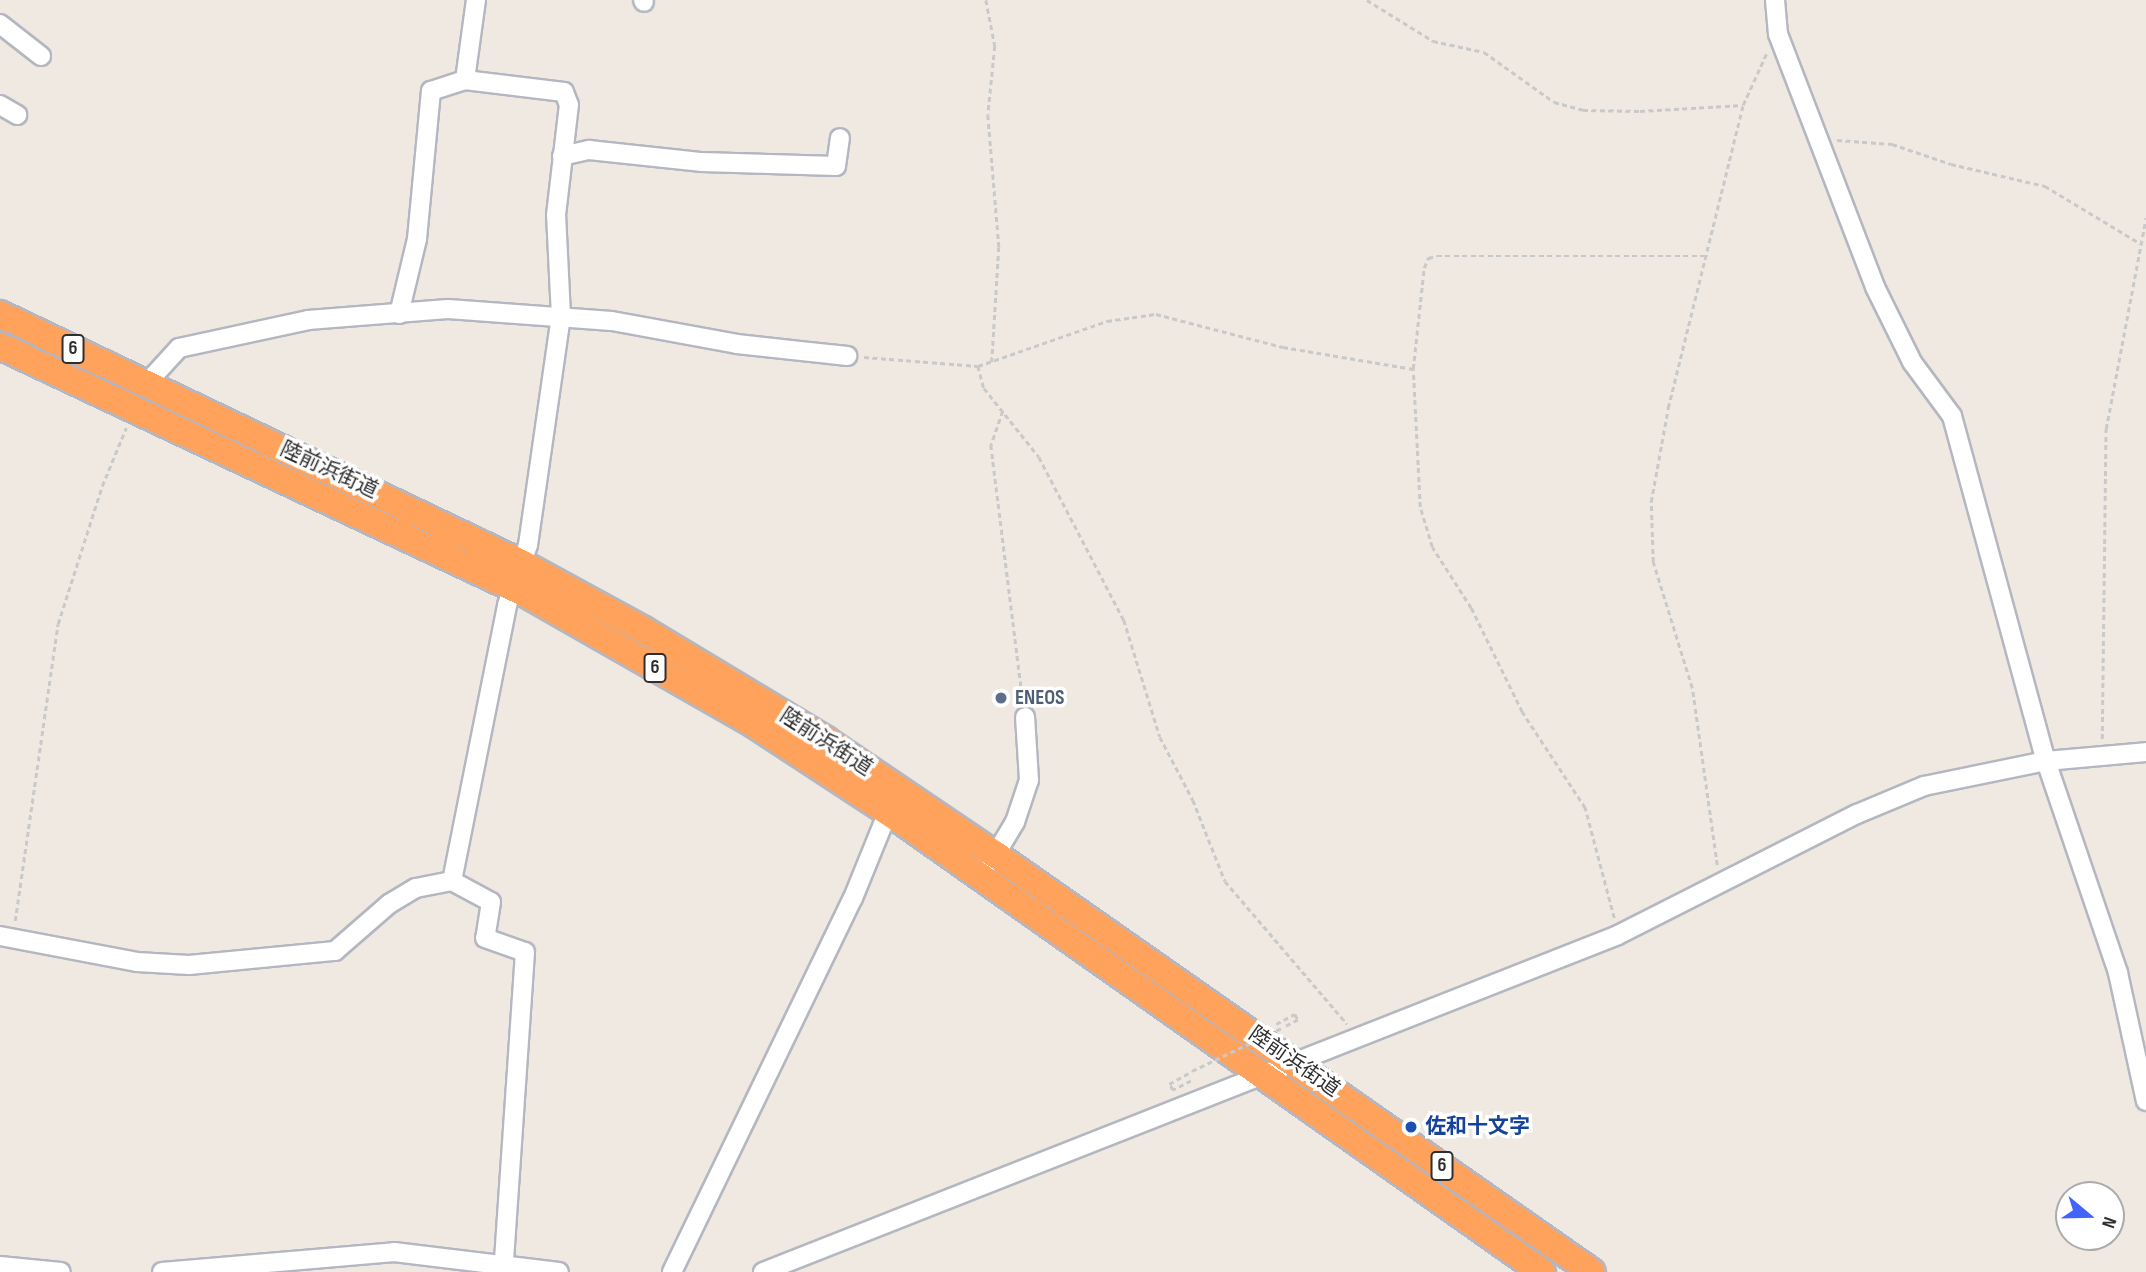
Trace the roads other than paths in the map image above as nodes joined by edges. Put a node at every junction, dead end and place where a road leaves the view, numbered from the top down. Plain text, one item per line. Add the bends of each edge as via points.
1 (1775, 0) edge
2 (470, 1) edge
3 (0, 24) edge
4 (41, 56) dead end
5 (465, 80) junction
6 (0, 105) edge
7 (17, 115) dead end
8 (839, 138) dead end
9 (562, 156) junction
10 (0, 314) edge
11 (399, 314) junction
12 (561, 316) junction
13 (0, 346) edge
14 (847, 356) road end
15 (146, 384) junction
16 (517, 576) junction
17 (1025, 717) road end
18 (2146, 752) edge
19 (2046, 761) junction
20 (888, 812) junction
21 (996, 855) junction
22 (981, 877) junction
23 (452, 881) junction
24 (6, 937) edge
25 (1291, 1060) junction
26 (1261, 1074) junction
27 (2146, 1101) edge
28 (0, 1266) edge
29 (503, 1269) edge
30 (61, 1272) edge
31 (162, 1272) edge
32 (559, 1272) edge
33 (672, 1272) edge
34 (763, 1272) edge
35 (1542, 1272) edge
36 (1592, 1272) edge

1 - 19 street via 1778,34 1875,287 1912,362 1952,416
2 - 5 street
3 - 4 street
5 - 9 street via 564,92 569,105
5 - 11 street via 430,91 417,239
6 - 7 street
8 - 9 street via 836,166 702,162 589,150
9 - 12 street via 556,215
10 - 15 highway, 陸前浜街道 / 6
11 - 12 street via 448,309
11 - 15 street via 309,320 179,348
12 - 14 street
12 - 16 street
13 - 16 highway, 陸前浜街道 / 6
15 - 16 highway, 陸前浜街道 / 6
16 - 20 highway, 陸前浜街道 / 6
16 - 21 highway, 陸前浜街道 / 6 via 644,630 814,733
16 - 23 street
17 - 21 street via 1029,780 1015,822
18 - 19 street
19 - 25 street via 1924,786 1857,814 1618,935
19 - 27 street via 2118,973
20 - 22 highway, 陸前浜街道 / 6
20 - 33 street via 853,898
21 - 22 street
21 - 25 highway, 陸前浜街道 / 6
22 - 26 highway, 陸前浜街道 / 6
23 - 24 street via 416,888 389,904 335,951 317,955 163,964
23 - 29 street via 491,902 485,938 525,951
25 - 26 street
25 - 36 highway, 陸前浜街道 / 6
26 - 34 street
26 - 35 highway, 陸前浜街道 / 6
28 - 30 street
29 - 31 street via 394,1252
29 - 32 street

